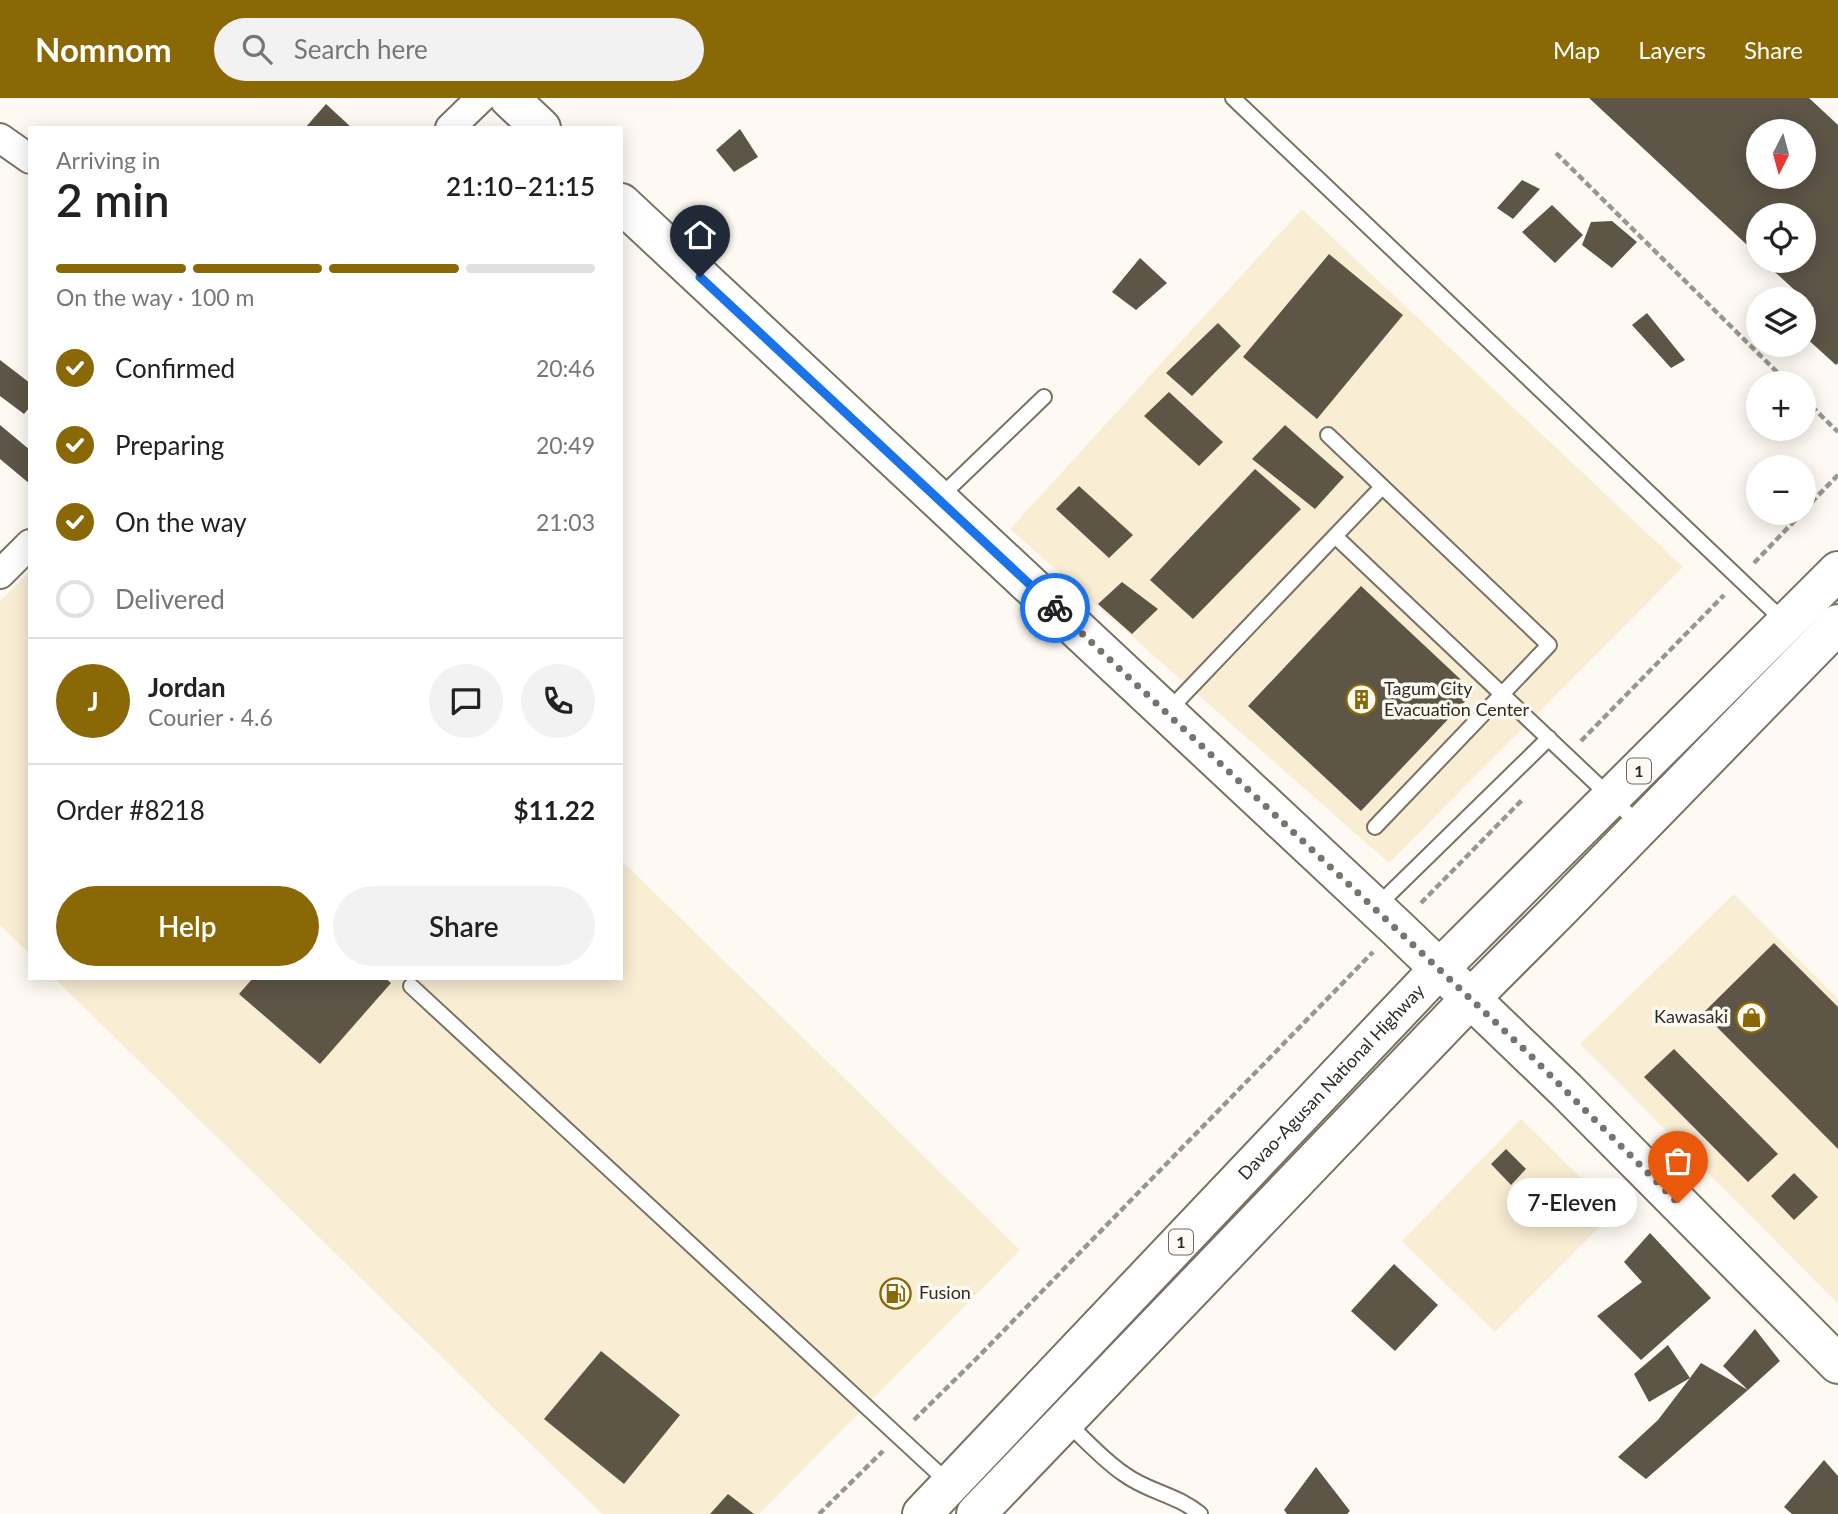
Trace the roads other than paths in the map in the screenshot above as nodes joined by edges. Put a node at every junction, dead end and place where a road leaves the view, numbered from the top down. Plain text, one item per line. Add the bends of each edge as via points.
1 (481, 98) edge
2 (509, 98) edge
3 (1233, 98) edge
4 (452, 126) edge
5 (539, 126) edge
6 (0, 138) edge
7 (28, 158) edge
8 (623, 205) edge
9 (1044, 397) dead end
10 (1328, 435) dead end
11 (1382, 486) junction
12 (938, 499) junction
13 (1335, 536) junction
14 (28, 546) edge
15 (1838, 571) edge
16 (0, 574) edge
17 (1787, 624) junction
18 (1838, 624) edge
19 (1502, 694) junction
20 (1167, 712) junction
21 (1549, 738) junction
22 (1612, 798) junction
23 (1641, 826) junction
24 (1375, 827) dead end
25 (1386, 918) junction
26 (1439, 969) junction
27 (411, 986) dead end
28 (1470, 999) junction
29 (1838, 1364) edge
30 (1037, 1394) junction
31 (1065, 1421) junction
32 (951, 1484) junction
33 (922, 1514) edge
34 (976, 1514) edge
35 (1200, 1514) edge

1 - 4 street
2 - 5 main road
3 - 17 lane
6 - 7 street
8 - 12 main road
9 - 12 lane
10 - 11 lane
11 - 13 lane
11 - 19 lane via 1549,645
12 - 20 main road
13 - 19 lane
13 - 20 lane
14 - 16 street
15 - 17 main road, Davao-Agusan National Highway / 1
17 - 22 main road, Davao-Agusan National Highway / 1
18 - 23 main road, 1
19 - 21 lane
19 - 24 lane
20 - 25 main road
21 - 22 lane
21 - 25 lane
22 - 23 lane
22 - 26 main road, Davao-Agusan National Highway / 1
23 - 28 main road, 1
25 - 26 main road
26 - 28 main road
26 - 30 main road, Davao-Agusan National Highway / 1
27 - 32 lane
28 - 29 main road
28 - 31 main road, 1
30 - 31 main road
30 - 32 main road, Davao-Agusan National Highway / 1
31 - 34 main road, 1
31 - 35 lane via 1123,1474
32 - 33 main road, Davao-Agusan National Highway / 1

